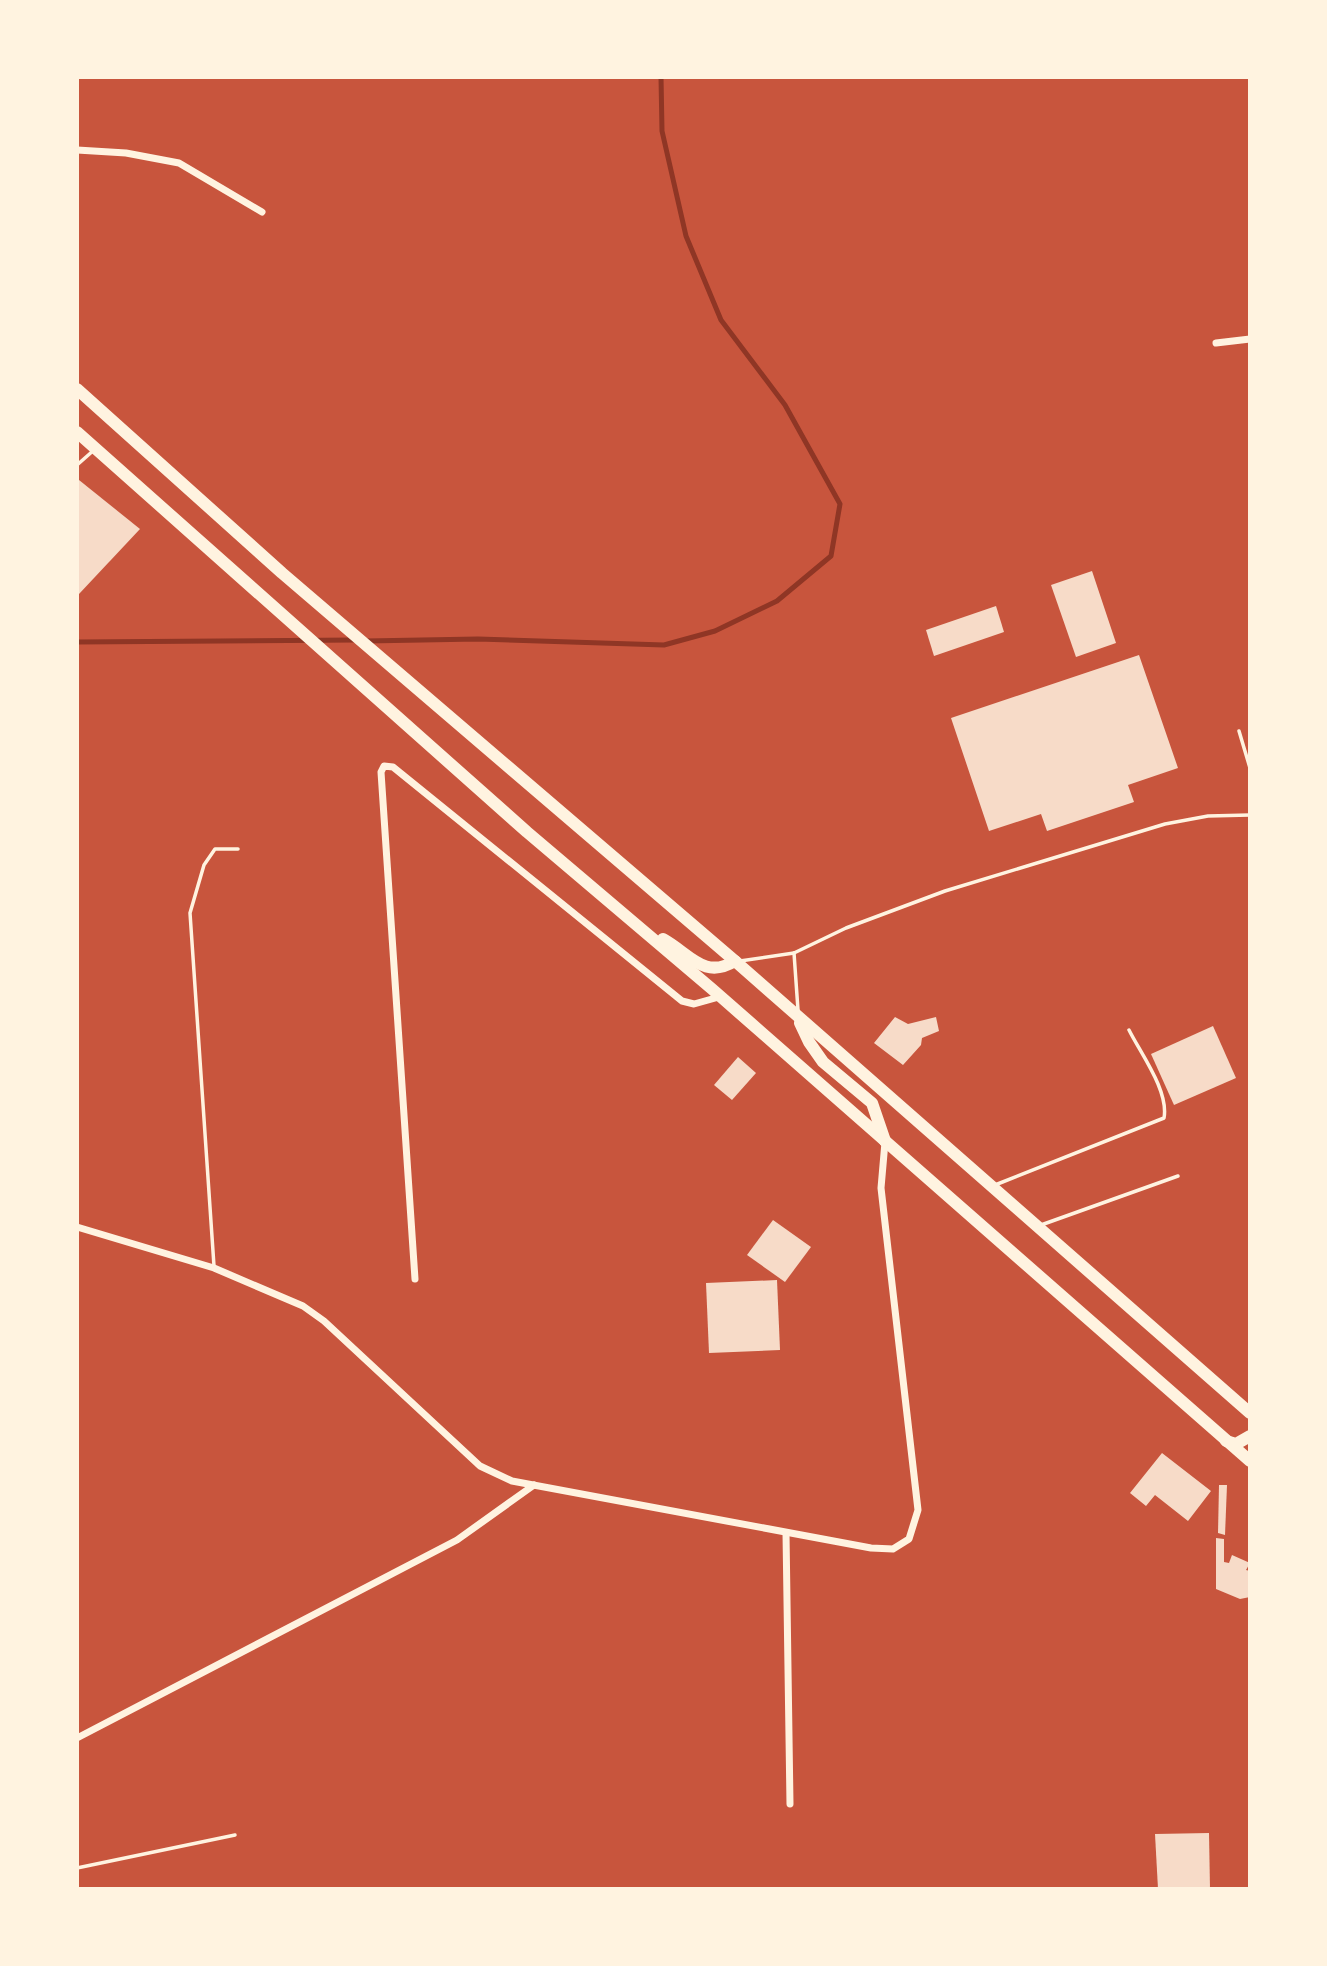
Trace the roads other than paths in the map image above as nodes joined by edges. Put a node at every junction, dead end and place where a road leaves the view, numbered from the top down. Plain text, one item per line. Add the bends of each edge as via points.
1 (77, 150) edge
2 (262, 212) dead end
3 (1250, 339) edge
4 (1216, 343) dead end
5 (77, 389) edge
6 (77, 432) edge
7 (95, 449) junction
8 (77, 465) edge
9 (1239, 731) dead end
10 (1250, 768) edge
11 (1250, 814) edge
12 (238, 849) dead end
13 (634, 923) junction
14 (794, 953) junction
15 (735, 961) junction
16 (721, 996) junction
17 (799, 1019) junction
18 (1129, 1030) dead end
19 (885, 1141) junction
20 (1178, 1176) dead end
21 (992, 1186) junction
22 (1037, 1226) junction
23 (77, 1227) edge
24 (214, 1268) junction
25 (415, 1279) dead end
26 (1250, 1413) edge
27 (1250, 1436) edge
28 (1226, 1441) junction
29 (1250, 1461) edge
30 (534, 1485) junction
31 (786, 1533) junction
32 (77, 1738) edge
33 (790, 1804) dead end
34 (235, 1835) dead end
35 (77, 1868) edge

1 - 2 street via 179,163
3 - 4 street
5 - 15 highway via 321,606
6 - 7 highway
7 - 8 lane
7 - 13 highway
9 - 10 lane
11 - 14 lane via 1166,824 945,891
12 - 24 lane via 215,849 204,864 190,913
13 - 15 highway via 707,969 722,970
13 - 16 highway
14 - 15 lane
14 - 17 lane
15 - 17 highway
16 - 19 highway
16 - 25 street via 694,1004 682,1001 393,767 384,766
17 - 19 highway via 823,1062 872,1103
17 - 21 highway
18 - 21 lane via 1162,1096 1164,1118
19 - 28 highway
19 - 31 street via 881,1188 918,1510 914,1530 893,1549
20 - 22 lane
21 - 22 highway
22 - 26 highway
23 - 24 street
24 - 30 street via 303,1306 480,1466 512,1481
27 - 28 highway via 1236,1444
28 - 29 highway
30 - 31 street
30 - 32 street via 457,1540
31 - 33 street
34 - 35 lane

